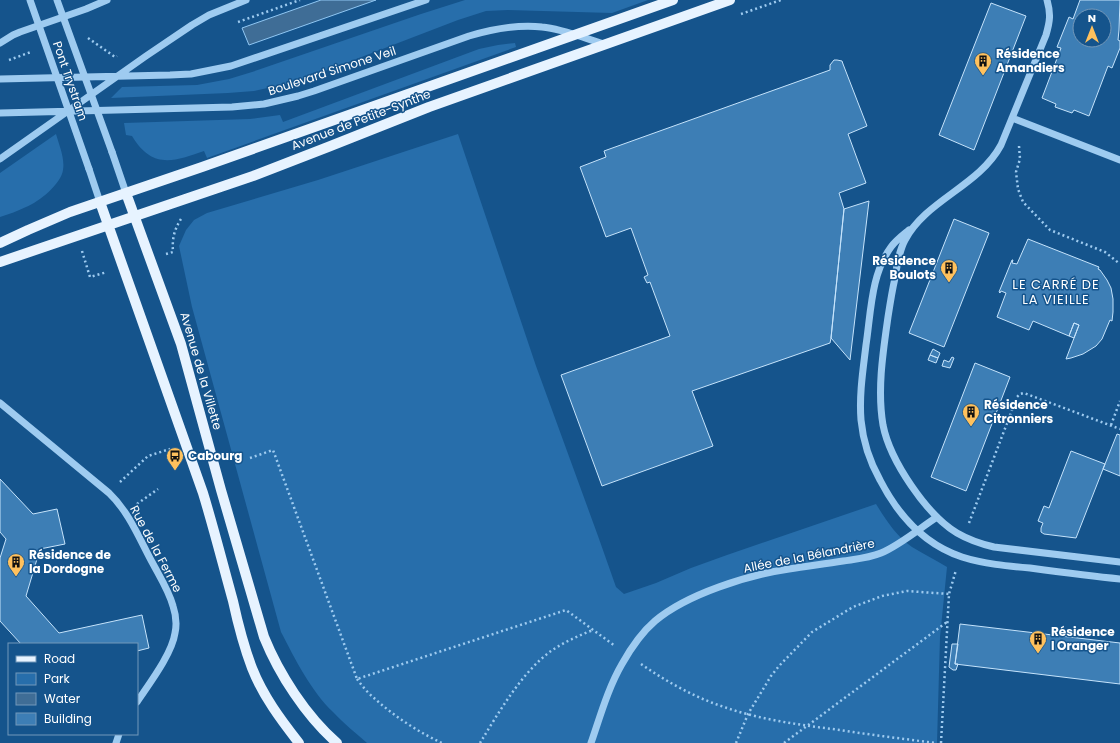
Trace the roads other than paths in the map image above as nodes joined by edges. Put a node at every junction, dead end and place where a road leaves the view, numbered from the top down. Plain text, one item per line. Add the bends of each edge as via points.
1 (30, 0) edge
2 (57, 0) edge
3 (107, 0) edge
4 (246, 0) edge
5 (426, 0) edge
6 (673, 0) edge
7 (730, 0) edge
8 (1047, 0) edge
9 (575, 35) junction
10 (0, 43) edge
11 (604, 44) junction
12 (116, 77) junction
13 (0, 79) edge
14 (67, 112) junction
15 (0, 113) edge
16 (1012, 118) junction
17 (112, 152) joint
18 (0, 159) edge
19 (1120, 160) edge
20 (126, 193) junction
21 (100, 202) junction
22 (135, 215) junction
23 (108, 225) junction
24 (913, 228) junction
25 (0, 244) edge
26 (0, 262) edge
27 (0, 403) edge
28 (937, 517) junction
29 (916, 531) junction
30 (1120, 562) edge
31 (1120, 579) edge
32 (138, 700) edge
33 (299, 743) edge
34 (337, 743) edge
35 (591, 743) edge

1 - 21 street, Pont Trystram, bridge
2 - 17 street, Pont Trystram, bridge
3 - 10 street via 12,35
4 - 12 street via 192,25
5 - 12 street via 231,66 191,74
6 - 9 main road, Avenue de Petite-Synthe
7 - 11 main road, Avenue de Petite-Synthe
8 - 16 street via 1050,16 1046,35
9 - 11 street, Boulevard Simone Veil
9 - 14 street, Boulevard Simone Veil via 535,26 484,31 314,91 264,104
9 - 20 main road, Avenue de Petite-Synthe
11 - 22 main road, Avenue de Petite-Synthe via 429,107 253,176
12 - 13 street
12 - 14 street
14 - 15 street, Boulevard Simone Veil
14 - 18 street
16 - 19 street
16 - 24 street via 991,161 919,220
17 - 20 street, Avenue de la Villette
20 - 21 main road, Avenue de Petite-Synthe
20 - 22 main road, Avenue de la Villette
21 - 23 main road
21 - 25 main road, Avenue de Petite-Synthe via 56,218
22 - 23 main road, Avenue de Petite-Synthe
22 - 34 main road, Avenue de la Villette via 182,344 264,637 273,659 292,690 313,718
23 - 26 main road, Avenue de Petite-Synthe
23 - 33 main road via 186,444 212,524 253,669 265,695
24 - 28 street via 901,249 889,306 881,402 884,427 900,467 917,494
24 - 29 street via 892,246 878,273 872,297 860,407 863,433 876,472 899,513
27 - 32 street, Rue de la Ferme via 108,493 120,506 168,592 176,625 174,641
28 - 29 street, Allée de la Bélandrière
28 - 30 street via 956,533 994,547
29 - 31 street via 936,545 960,556 988,563
29 - 35 street, Allée de la Bélandrière via 882,553 868,558 769,572 733,582 684,602 656,621 635,643 616,674

